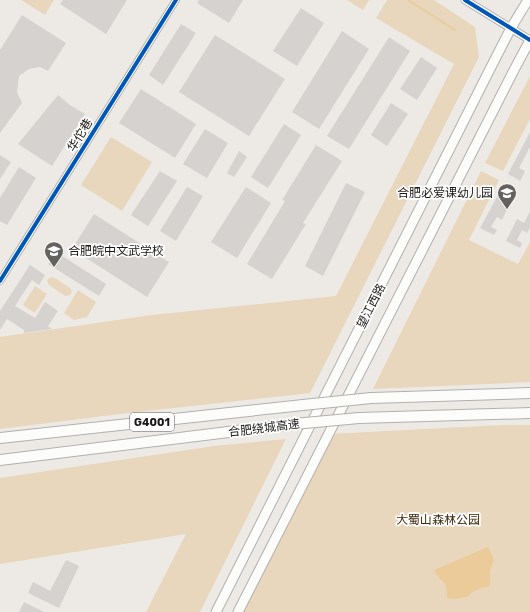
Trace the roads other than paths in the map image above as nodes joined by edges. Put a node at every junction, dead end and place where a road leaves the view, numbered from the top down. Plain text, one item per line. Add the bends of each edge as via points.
1 (176, 0) edge
2 (465, 0) edge
3 (528, 0) edge
4 (511, 28) junction
5 (530, 40) edge
6 (0, 281) edge
7 (530, 393) edge
8 (530, 413) edge
9 (0, 438) edge
10 (0, 460) edge
11 (216, 612) edge
12 (238, 612) edge

1 - 6 street, 华佗巷
2 - 4 street
3 - 4 main road, 望江西路
4 - 5 street
4 - 11 main road, 望江西路
5 - 12 main road, 望江西路
7 - 9 highway, 合肥绕城高速 / G4001, bridge via 371,398
8 - 10 highway, 合肥绕城高速 / G4001, bridge via 359,418

